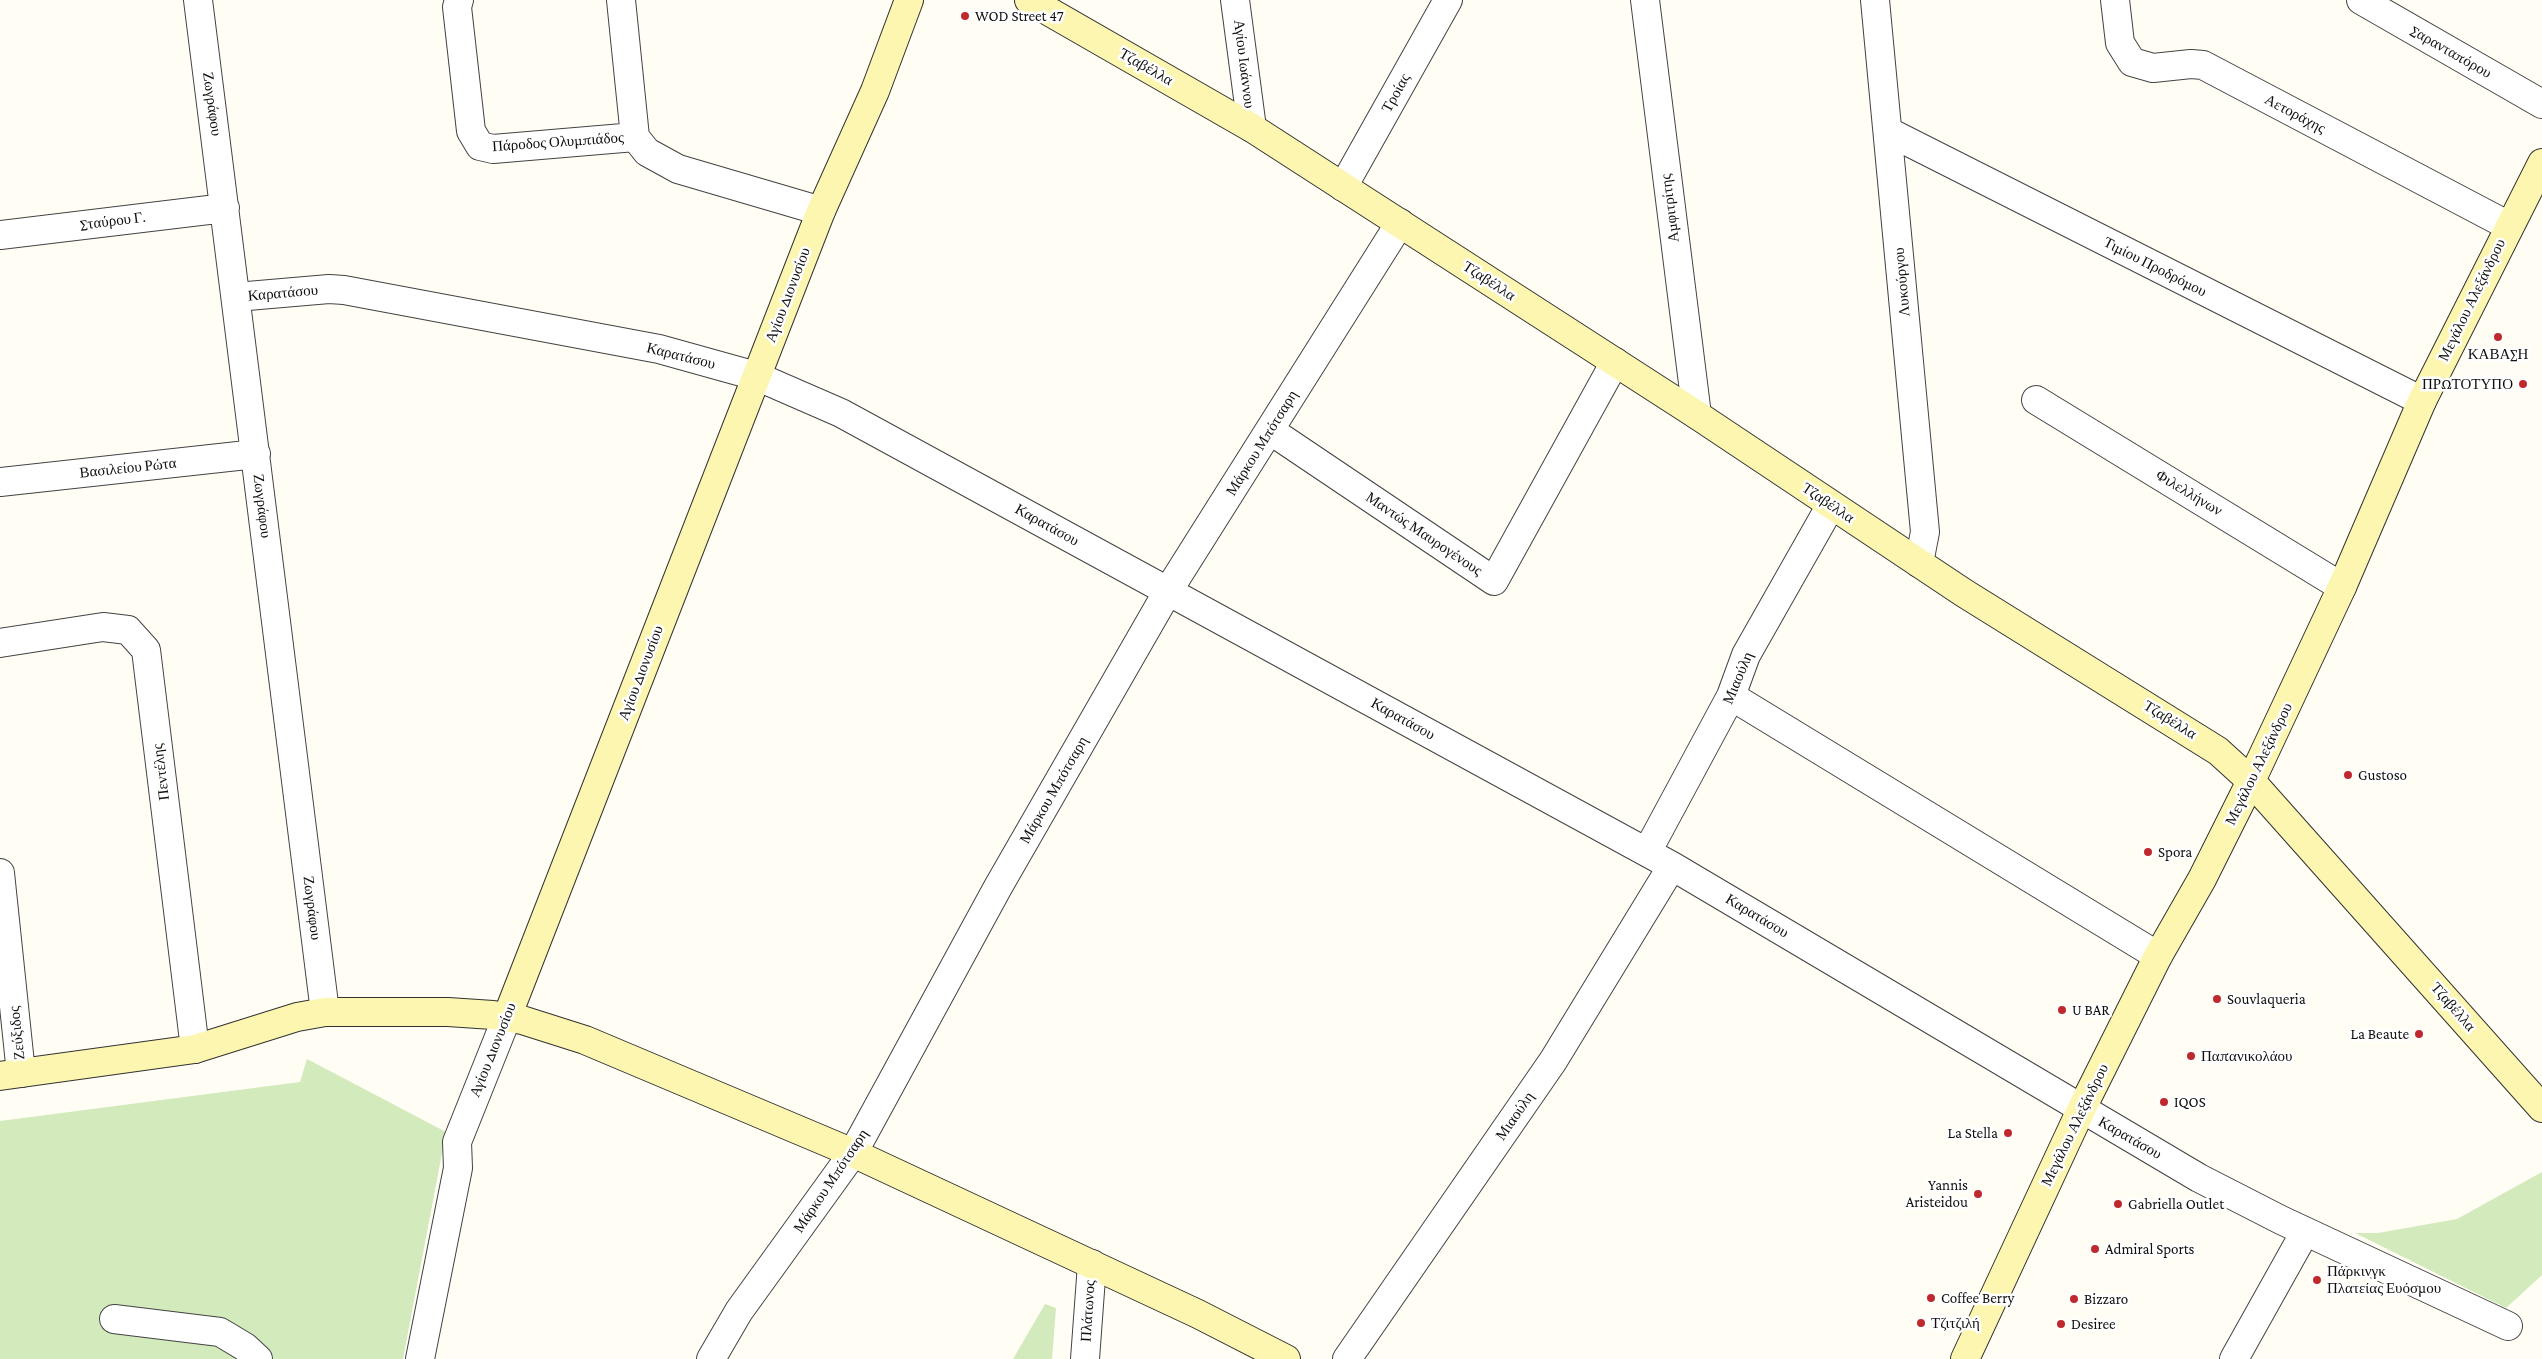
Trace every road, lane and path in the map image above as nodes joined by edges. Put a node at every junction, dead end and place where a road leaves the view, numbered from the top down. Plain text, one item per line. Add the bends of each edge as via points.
1 (198, 0) edge
2 (459, 0) edge
3 (621, 0) edge
4 (909, 0) edge
5 (1029, 0) edge
6 (1235, 0) edge
7 (1448, 0) edge
8 (1645, 0) edge
9 (1875, 0) edge
10 (2115, 0) edge
11 (2361, 0) edge
12 (2542, 104) edge
13 (1252, 128) junction
14 (1889, 132) junction
15 (635, 137) junction
16 (2542, 163) edge
17 (1343, 187) junction
18 (226, 208) junction
19 (820, 211) junction
20 (1400, 223) junction
21 (2509, 226) junction
22 (0, 235) edge
23 (236, 297) junction
24 (1614, 362) junction
25 (756, 376) junction
26 (2036, 400) dead end
27 (2422, 401) junction
28 (1696, 415) junction
29 (1271, 431) junction
30 (256, 454) junction
31 (0, 482) edge
32 (1831, 504) junction
33 (1919, 563) junction
34 (2342, 587) junction
35 (1168, 590) junction
36 (0, 643) edge
37 (1731, 696) junction
38 (2251, 781) junction
39 (1647, 852) junction
40 (1672, 866) junction
41 (0, 874) edge
42 (2158, 956) junction
43 (325, 1012) junction
44 (507, 1017) junction
45 (195, 1049) junction
46 (11, 1075) edge
47 (2542, 1108) edge
48 (2081, 1110) junction
49 (853, 1153) junction
50 (2305, 1232) junction
51 (1092, 1264) junction
52 (114, 1319) dead end
53 (2508, 1326) dead end
54 (258, 1359) edge
55 (420, 1359) edge
56 (712, 1359) edge
57 (1085, 1359) edge
58 (1286, 1359) edge
59 (1347, 1359) edge
60 (1966, 1359) edge
61 (2234, 1359) edge

1 - 18 street, Ζωγράφου
2 - 15 street, Πάροδος Ολυμπιάδος via 457,7 471,131 480,146 493,150
3 - 15 street, Πάροδος Ολυμπιάδος
4 - 19 street, Αγίου Διονυσίου via 875,91
5 - 13 street, Τζαβέλλα
6 - 13 street, Αγίου Ιωάννου
7 - 17 street, Τροίας
8 - 28 street, Αμφιτρίτης
9 - 14 street, Λυκούργου
10 - 21 street, Αετοράχης via 2120,43 2132,62 2153,68 2191,64 2204,66
11 - 12 street, Σαρανταπόρου
13 - 17 street, Τζαβέλλα
14 - 27 street, Τιμίου Προδρόμου
14 - 33 street, Λυκούργου via 1925,532
15 - 19 street, Πάροδος Ολυμπιάδος via 647,152 678,170
16 - 21 street, Μεγάλου Αλεξάνδρου
17 - 20 street, Τζαβέλλα
18 - 22 street, Σταύρου Γ.
18 - 23 street, Ζωγράφου
19 - 25 street, Αγίου Διονυσίου
20 - 24 street, Τζαβέλλα
20 - 29 street, Μάρκου Μπότσαρη
21 - 27 street, Μεγάλου Αλεξάνδρου
23 - 25 street, Καρατάσου via 344,290 659,349
23 - 30 street, Ζωγράφου
24 - 28 street, Τζαβέλλα
24 - 29 street, Μαντώς Μαυρογένους via 1494,582
25 - 35 street, Καρατάσου via 841,413
25 - 44 street, Αγίου Διονυσίου
26 - 34 street, Φιλελλήνων
27 - 34 street, Μεγάλου Αλεξάνδρου
28 - 32 street, Τζαβέλλα
29 - 35 street, Μάρκου Μπότσαρη
30 - 31 street, Βασιλείου Ρώτα
30 - 43 street, Ζωγράφου
32 - 33 street, Τζαβέλλα
32 - 37 street, Μιαούλη via 1746,655
33 - 38 street, Τζαβέλλα via 2209,744
34 - 38 street, Μεγάλου Αλεξάνδρου
35 - 39 street, Καρατάσου
35 - 49 street, Μάρκου Μπότσαρη via 998,887
36 - 45 street, Πεντέλης via 104,627 128,630 146,650
37 - 39 street, Μιαούλη
37 - 42 street
38 - 42 street, Μεγάλου Αλεξάνδρου via 2202,879
38 - 47 street, Τζαβέλλα
39 - 40 street, Καρατάσου
40 - 48 street, Καρατάσου
40 - 59 street, Μιαούλη via 1554,1060
41 - 46 street, Ζεύξιδος
42 - 48 street, Μεγάλου Αλεξάνδρου
43 - 44 street via 448,1012
43 - 45 street via 298,1017
44 - 49 street via 585,1040
44 - 55 street, Αγίου Διονυσίου via 457,1142 458,1168
45 - 46 street
48 - 50 street, Καρατάσου via 2199,1178
48 - 60 street, Μεγάλου Αλεξάνδρου
49 - 51 street
49 - 56 street, Μάρκου Μπότσαρη via 739,1312
50 - 53 street, Καρατάσου
50 - 61 street
51 - 57 street, Πλάτωνος
51 - 58 street
52 - 54 street via 220,1332

